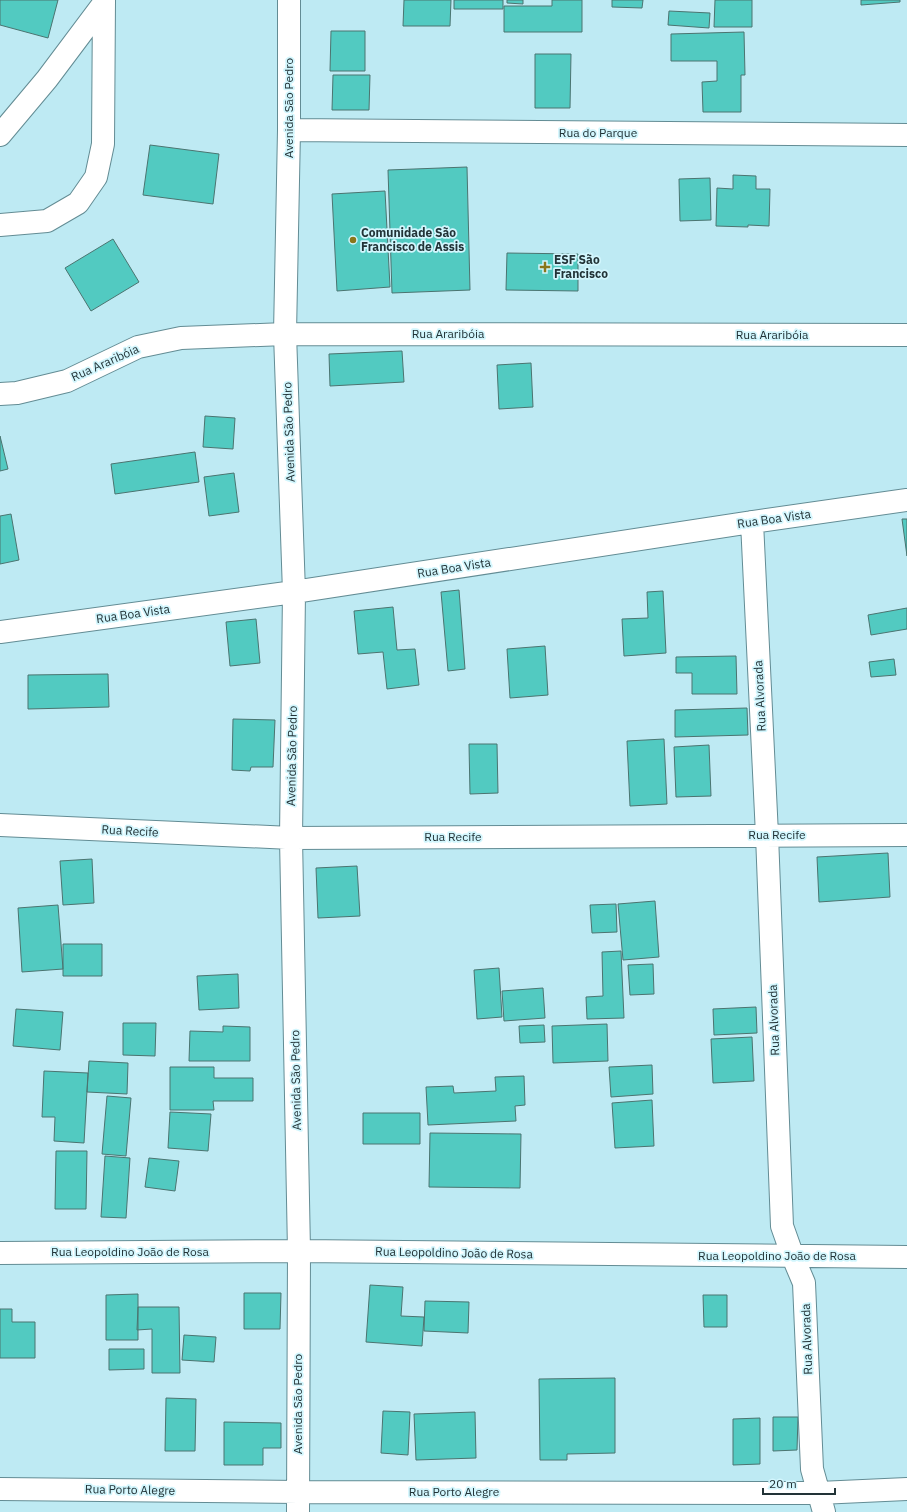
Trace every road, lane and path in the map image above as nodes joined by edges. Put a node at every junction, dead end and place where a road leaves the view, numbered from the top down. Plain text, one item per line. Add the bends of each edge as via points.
1 (289, 0) edge
2 (104, 2) edge
3 (289, 130) junction
4 (0, 135) edge
5 (907, 135) edge
6 (0, 225) edge
7 (286, 334) junction
8 (907, 335) edge
9 (0, 394) edge
10 (907, 500) edge
11 (752, 522) junction
12 (294, 592) junction
13 (0, 632) edge
14 (0, 825) edge
15 (907, 835) edge
16 (767, 836) junction
17 (291, 838) junction
18 (299, 1251) junction
19 (0, 1253) edge
20 (793, 1257) junction
21 (907, 1257) edge
22 (0, 1489) edge
23 (907, 1489) edge
24 (298, 1502) edge
25 (821, 1502) edge

1 - 3 street, Avenida São Pedro
2 - 4 street
2 - 6 street via 103,144 96,177 78,203 47,221
3 - 5 street, Rua do Parque
3 - 7 street, Avenida São Pedro
7 - 8 street, Rua Araribóia
7 - 9 street, Rua Araribóia via 174,339 138,347 67,380 17,394
7 - 12 street, Avenida São Pedro
10 - 11 street, Rua Boa Vista
11 - 12 street, Rua Boa Vista
11 - 16 street, Rua Alvorada
12 - 13 street, Rua Boa Vista
12 - 17 street, Avenida São Pedro
14 - 17 street, Rua Recife
15 - 16 street, Rua Recife
16 - 17 street, Rua Recife
16 - 20 street, Rua Alvorada via 782,1226
17 - 18 street, Avenida São Pedro
18 - 19 street, Rua Leopoldino João de Rosa
18 - 20 street, Rua Leopoldino João de Rosa
18 - 24 street, Avenida São Pedro
20 - 21 street, Rua Leopoldino João de Rosa
20 - 25 street, Rua Alvorada via 804,1283 812,1469
22 - 24 street, Rua Porto Alegre
23 - 25 street, Rua Porto Alegre
24 - 25 street, Rua Porto Alegre

